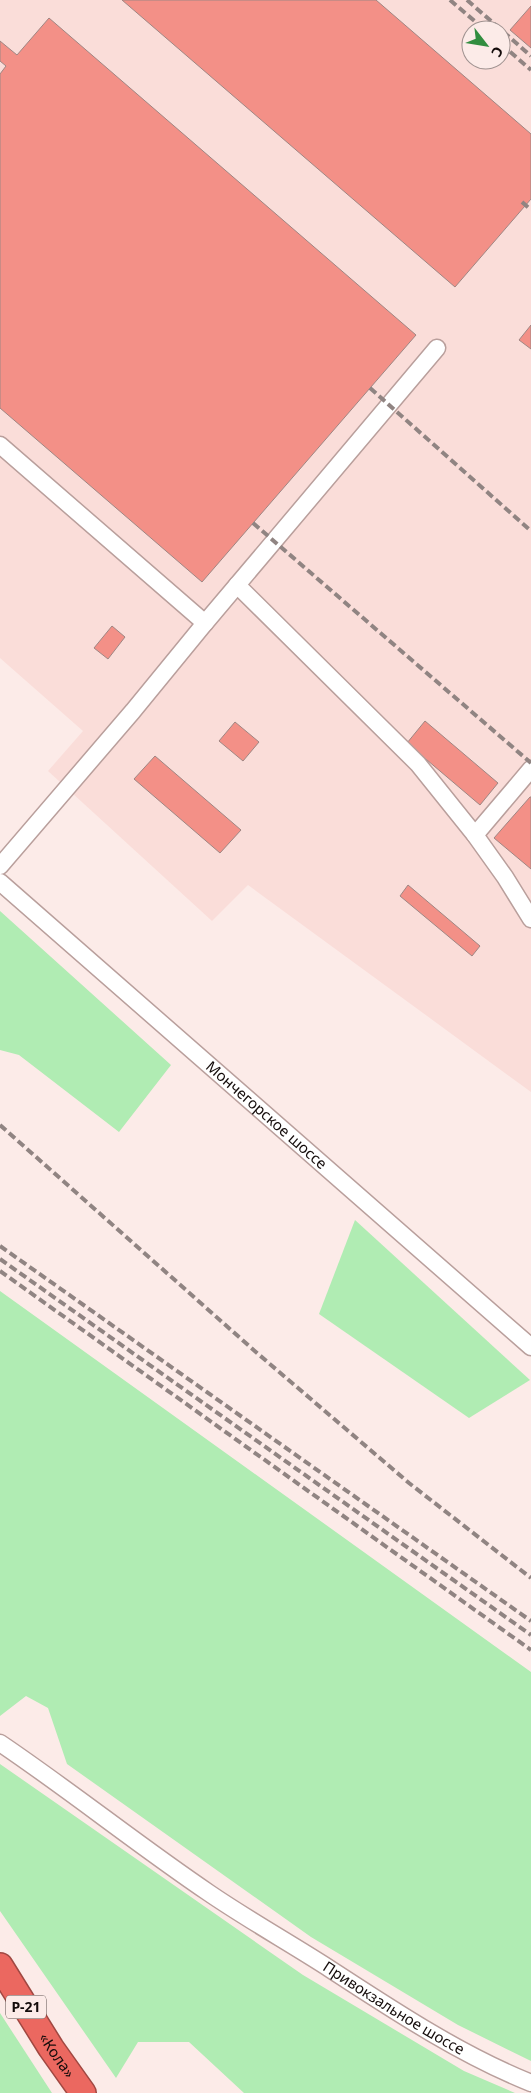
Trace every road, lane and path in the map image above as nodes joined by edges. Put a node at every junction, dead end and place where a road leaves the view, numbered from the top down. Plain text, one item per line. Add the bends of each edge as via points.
1 (437, 348) dead end
2 (0, 445) edge
3 (237, 585) junction
4 (204, 623) junction
5 (531, 769) edge
6 (475, 835) junction
7 (0, 866) edge
8 (0, 882) edge
9 (531, 919) edge
10 (531, 1347) edge
11 (0, 1743) edge
12 (0, 1966) edge
13 (531, 2083) edge
14 (84, 2093) edge

1 - 3 street
2 - 4 street
3 - 4 street
3 - 6 street via 418,764
4 - 7 street
5 - 6 street
6 - 9 street
8 - 10 street, Мончегорское шоссе
11 - 13 street, Привокзальное шоссе via 260,1927 410,2021 501,2071
12 - 14 highway, «Кола» / Р-21

